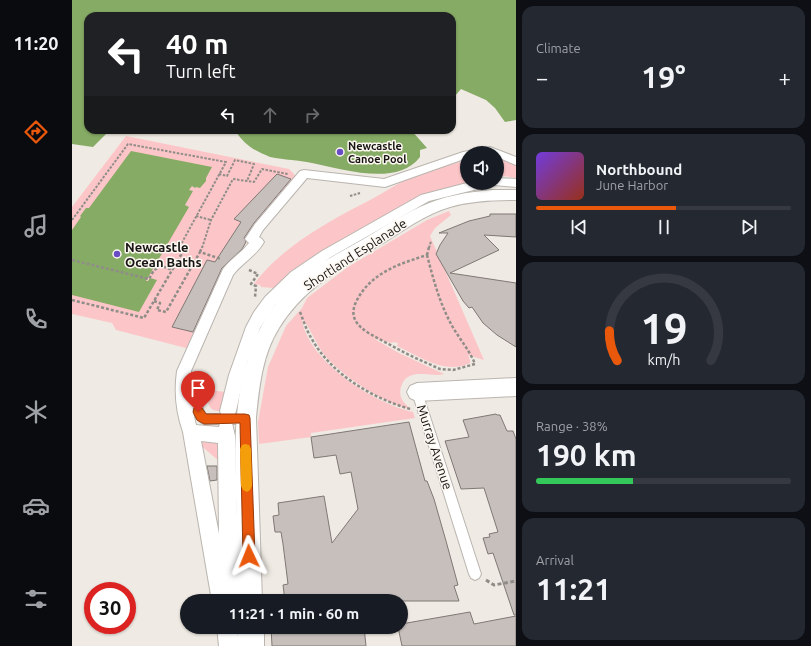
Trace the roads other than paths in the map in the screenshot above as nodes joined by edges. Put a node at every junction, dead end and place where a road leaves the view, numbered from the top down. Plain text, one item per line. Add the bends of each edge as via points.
1 (460, 156) edge
2 (504, 156) edge
3 (516, 161) edge
4 (504, 182) edge
5 (516, 183) edge
6 (460, 190) edge
7 (516, 195) edge
8 (515, 389) edge
9 (197, 393) dead end
10 (420, 401) joint
11 (232, 423) junction
12 (191, 432) junction
13 (475, 574) road end
14 (221, 594) edge
15 (229, 594) edge
16 (249, 594) edge

1 - 12 street via 385,183 304,174 301,177 251,239 258,242 244,258 235,263 228,274 184,371 183,401
2 - 3 street
4 - 5 street
6 - 11 street via 415,203 329,252 308,266 275,295 259,317 239,365
7 - 11 street, Shortland Esplanade via 460,200 434,206 348,255 307,283 287,303 268,332
8 - 10 street, Murray Avenue
9 - 11 lane via 200,416 204,419
10 - 13 lane, Murray Avenue
11 - 12 street
11 - 15 street
11 - 16 street, Shortland Esplanade
12 - 14 street

